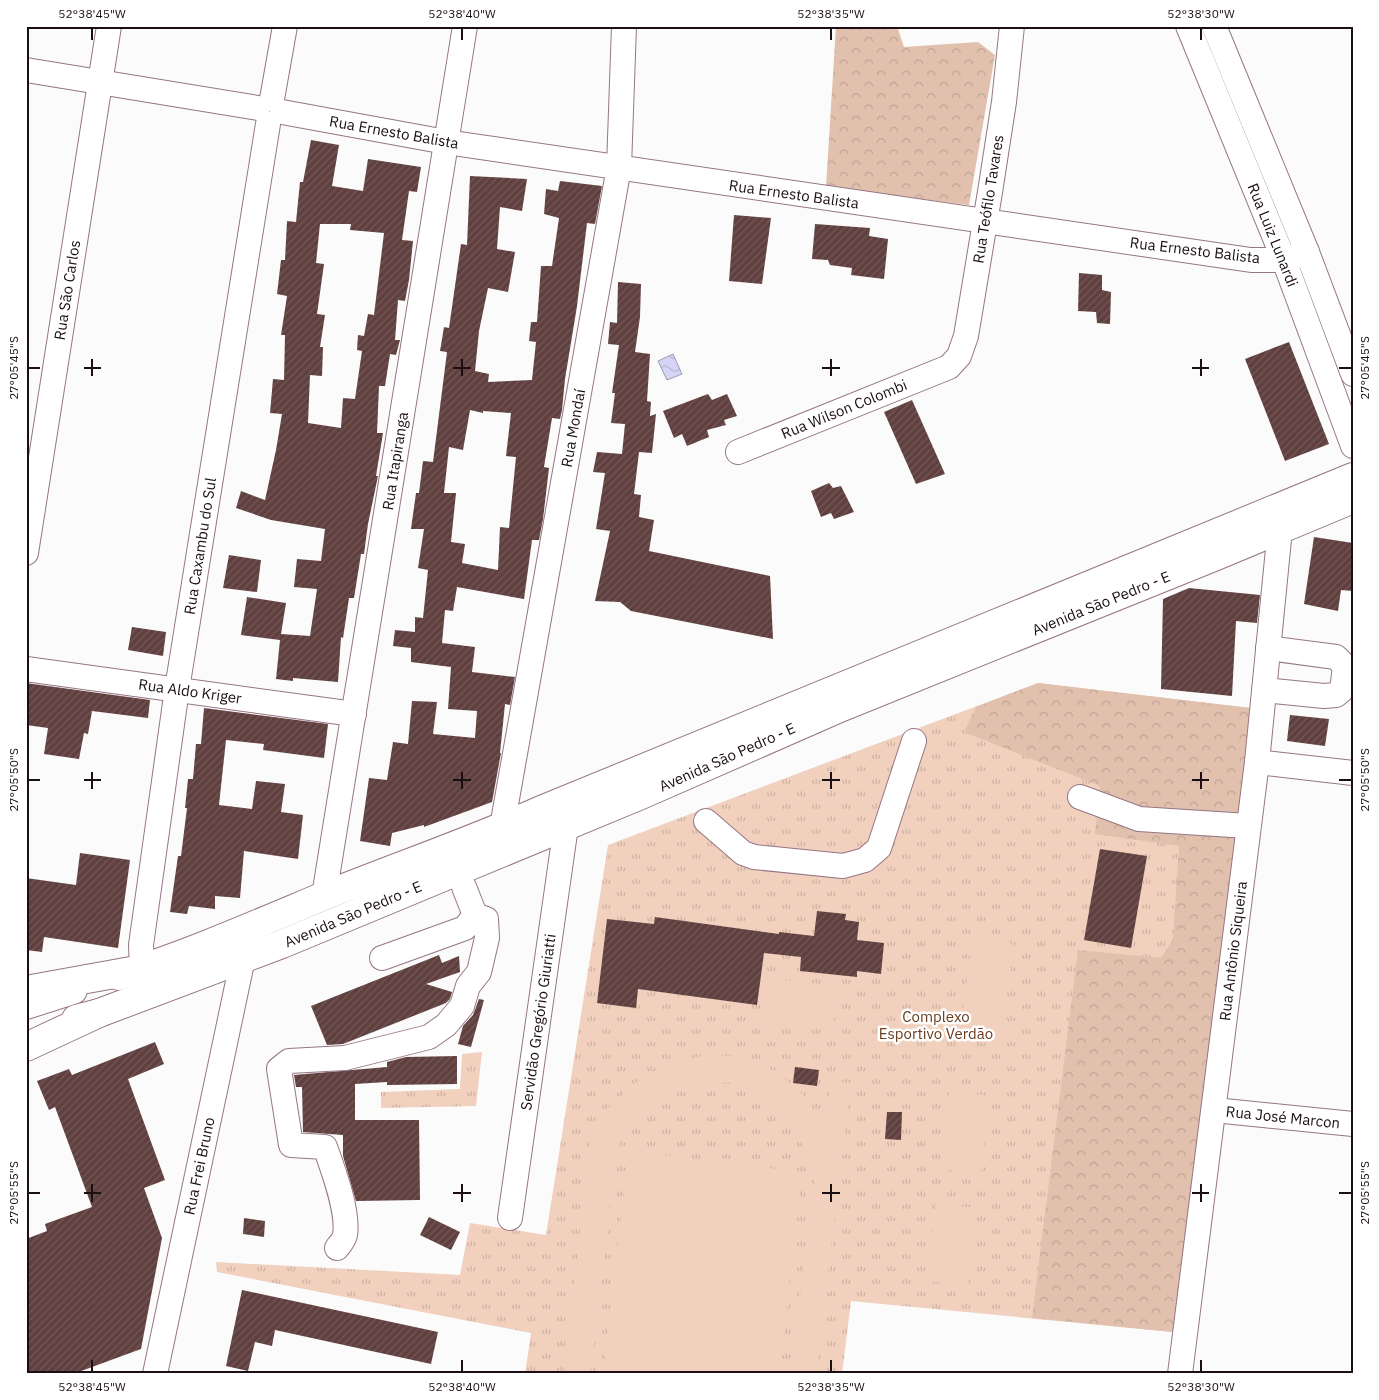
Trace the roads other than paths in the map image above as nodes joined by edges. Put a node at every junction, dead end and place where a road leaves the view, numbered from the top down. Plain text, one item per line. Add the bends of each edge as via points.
1 (108, 26) edge
2 (285, 26) edge
3 (465, 26) edge
4 (624, 26) edge
5 (1012, 26) edge
6 (1188, 26) edge
7 (1214, 26) edge
8 (26, 70) edge
9 (100, 82) junction
10 (270, 111) junction
11 (446, 142) junction
12 (619, 168) junction
13 (985, 222) junction
14 (1306, 252) junction
15 (1284, 260) junction
16 (949, 367) joint
17 (1353, 374) edge
18 (1353, 446) edge
19 (738, 452) dead end
20 (1353, 477) edge
21 (1353, 499) edge
22 (1280, 528) junction
23 (26, 553) edge
24 (1268, 648) junction
25 (26, 668) edge
26 (177, 689) junction
27 (1264, 690) junction
28 (354, 714) junction
29 (914, 741) dead end
30 (1257, 762) junction
31 (1353, 774) edge
32 (1080, 796) dead end
33 (706, 821) dead end
34 (566, 826) junction
35 (1248, 826) junction
36 (502, 828) junction
37 (464, 888) dead end
38 (324, 896) junction
39 (475, 914) junction
40 (243, 958) junction
41 (382, 958) dead end
42 (142, 969) junction
43 (26, 990) edge
44 (26, 1006) edge
45 (99, 1013) junction
46 (26, 1032) edge
47 (26, 1047) edge
48 (1214, 1110) junction
49 (1353, 1124) edge
50 (510, 1218) dead end
51 (338, 1248) dead end
52 (155, 1374) edge
53 (1180, 1374) edge

1 - 9 street, Rua São Carlos
2 - 10 street, Rua Caxambu do Sul
3 - 11 street, Rua Itapiranga
4 - 12 street, Rua Mondaí
5 - 13 street, Rua Teófilo Tavares
6 - 15 street, Rua Luiz Lunardi
7 - 14 street, Rua Luiz Lunardi
8 - 9 street, Rua Ernesto Balista
9 - 10 street, Rua Ernesto Balista
9 - 23 street, Rua São Carlos
10 - 11 street, Rua Ernesto Balista
10 - 26 street, Rua Caxambu do Sul
11 - 12 street, Rua Ernesto Balista
11 - 28 street, Rua Itapiranga
12 - 13 street, Rua Ernesto Balista
12 - 36 street, Rua Mondaí
13 - 15 street, Rua Ernesto Balista via 1251,260
13 - 16 street, Rua Teófilo Tavares via 966,336 959,356
14 - 15 street, Rua Ernesto Balista
14 - 17 street, Rua Luiz Lunardi
15 - 18 street, Rua Luiz Lunardi
16 - 19 street, Rua Wilson Colombi
20 - 36 main road, Avenida São Pedro - E via 539,810
21 - 22 main road, Avenida São Pedro - E
22 - 24 street, Rua Antônio Siqueira
22 - 34 main road, Avenida São Pedro - E via 842,706
24 - 27 street, Rua Antônio Siqueira
24 - 27 street via 1336,657 1345,666 1345,675 1342,690 1336,695
25 - 26 street, Rua Aldo Kriger
26 - 28 street, Rua Aldo Kriger
26 - 42 street, Rua Caxambu do Sul via 141,945
27 - 30 street, Rua Antônio Siqueira
28 - 38 street, Rua Itapiranga
29 - 33 street via 879,848 865,860 843,866 754,857 743,853
30 - 31 street
30 - 35 street, Rua Antônio Siqueira
32 - 35 street via 1139,819
34 - 40 main road, Avenida São Pedro - E
34 - 50 street, Servidão Gregório Giuriatti
35 - 48 street, Rua Antônio Siqueira
36 - 38 main road, Avenida São Pedro - E
37 - 39 street
38 - 42 main road, Avenida São Pedro - E
39 - 41 street via 465,928
39 - 51 street via 486,919 487,938 479,972 468,986 462,1006 446,1025 430,1037 345,1058 289,1061 279,1069 291,1145 325,1147 338,1185 345,1224 345,1237
40 - 45 main road, Avenida São Pedro - E
40 - 52 street, Rua Frei Bruno
42 - 43 main road
42 - 44 main road
45 - 46 main road
45 - 47 main road
48 - 49 street, Rua José Marcon
48 - 53 street, Rua Antônio Siqueira

